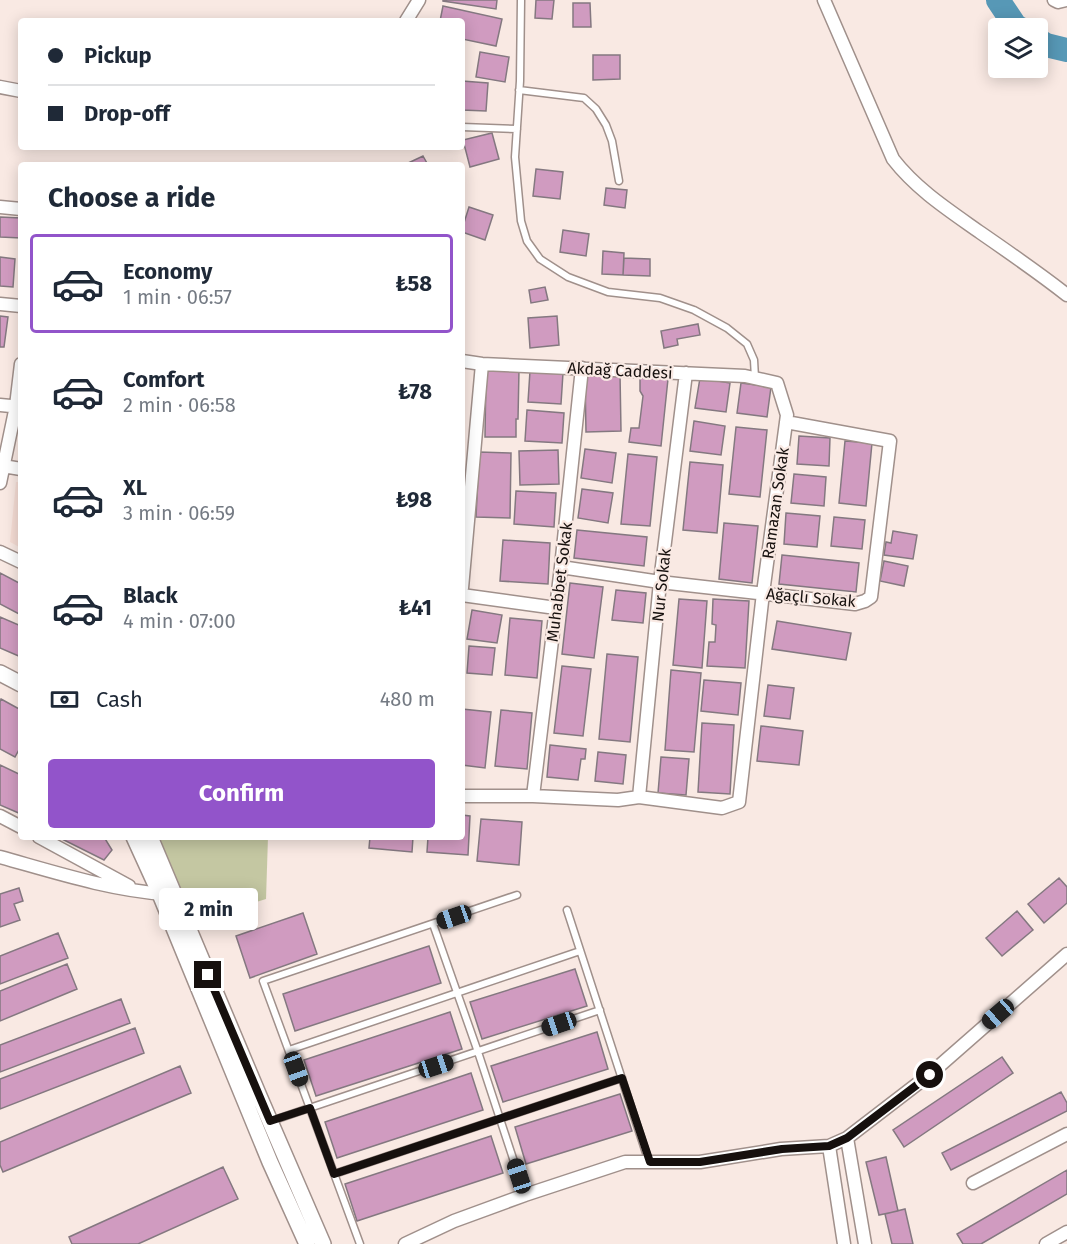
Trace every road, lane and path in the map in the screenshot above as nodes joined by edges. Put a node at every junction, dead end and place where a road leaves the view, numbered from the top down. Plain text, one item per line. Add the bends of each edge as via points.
1 (419, 0) edge
2 (521, 0) edge
3 (824, 0) edge
4 (1054, 0) edge
5 (1066, 0) edge
6 (408, 18) edge
7 (0, 87) edge
8 (18, 90) edge
9 (519, 90) junction
10 (465, 127) edge
11 (517, 129) junction
12 (619, 181) dead end
13 (0, 207) edge
14 (18, 209) edge
15 (1067, 295) edge
16 (0, 304) edge
17 (18, 306) edge
18 (465, 361) edge
19 (482, 364) junction
20 (582, 368) junction
21 (686, 373) junction
22 (755, 378) junction
23 (777, 383) joint
24 (0, 405) edge
25 (18, 406) edge
26 (786, 422) junction
27 (3, 466) junction
28 (18, 468) edge
29 (0, 483) edge
30 (465, 549) edge
31 (0, 552) edge
32 (18, 561) edge
33 (561, 567) junction
34 (660, 582) junction
35 (763, 593) junction
36 (465, 595) edge
37 (556, 608) junction
38 (0, 673) edge
39 (18, 682) edge
40 (465, 796) edge
41 (533, 796) junction
42 (639, 797) junction
43 (0, 816) edge
44 (18, 825) edge
45 (45, 840) edge
46 (136, 840) edge
47 (151, 840) edge
48 (0, 857) edge
49 (141, 892) junction
50 (167, 894) junction
51 (517, 896) dead end
52 (567, 910) dead end
53 (433, 924) junction
54 (580, 951) junction
55 (1067, 954) edge
56 (457, 993) junction
57 (600, 1010) junction
58 (288, 1050) junction
59 (478, 1052) junction
60 (622, 1078) junction
61 (310, 1108) junction
62 (500, 1119) junction
63 (270, 1121) junction
64 (1067, 1134) edge
65 (847, 1138) junction
66 (829, 1146) junction
67 (650, 1162) junction
68 (334, 1174) junction
69 (973, 1183) dead end
70 (525, 1195) junction
71 (1067, 1232) edge
72 (307, 1244) edge
73 (323, 1244) edge
74 (360, 1244) edge
75 (405, 1244) edge
76 (844, 1244) edge
77 (865, 1244) edge
78 (1046, 1244) edge

1 - 6 street
2 - 9 lane
3 - 15 street via 893,159 906,176
4 - 5 street
7 - 8 street
9 - 11 lane
9 - 12 lane via 584,98 606,125
10 - 11 lane
11 - 22 lane via 515,157 521,221 527,241 540,259 568,277 608,292 660,298 727,328 747,344 754,360
13 - 14 street
16 - 17 street
18 - 19 street, Akdağ Caddesi
19 - 20 street, Akdağ Caddesi
19 - 30 street
20 - 21 street, Akdağ Caddesi
20 - 33 street, Muhabbet Sokak
21 - 22 street, Akdağ Caddesi
21 - 34 street, Nur Sokak
22 - 23 street, Akdağ Caddesi
23 - 26 street, Ramazan Sokak
24 - 25 street
25 - 27 street
26 - 35 street, Ramazan Sokak
26 - 35 street, Ağaçlı Sokak via 890,441 871,597 855,604
27 - 28 street
27 - 29 street
31 - 32 street
33 - 34 street, Ağaçlı Sokak
33 - 37 street, Muhabbet Sokak
34 - 35 street, Ağaçlı Sokak
34 - 42 street, Nur Sokak
35 - 42 street, Ramazan Sokak via 739,802 722,808
36 - 37 street
37 - 41 street, Muhabbet Sokak
38 - 39 street
40 - 41 street
41 - 42 street via 618,800
43 - 44 street
45 - 49 street
46 - 50 street
47 - 50 street
48 - 49 street
49 - 50 street
50 - 63 street
50 - 72 street via 270,1162
51 - 53 lane
52 - 54 lane
53 - 56 lane
53 - 58 lane via 263,981
54 - 56 lane
54 - 57 lane
55 - 65 street via 930,1075
56 - 58 lane
56 - 59 lane
57 - 59 lane
57 - 60 lane
58 - 61 lane
59 - 61 lane
59 - 62 lane
60 - 62 lane
60 - 67 lane
61 - 63 lane
61 - 68 lane
62 - 68 lane
62 - 70 lane
63 - 73 street
64 - 69 street
65 - 66 street
65 - 77 street
66 - 67 street via 700,1162
66 - 76 street
67 - 70 street via 625,1162
68 - 74 lane
70 - 75 street
71 - 78 street

